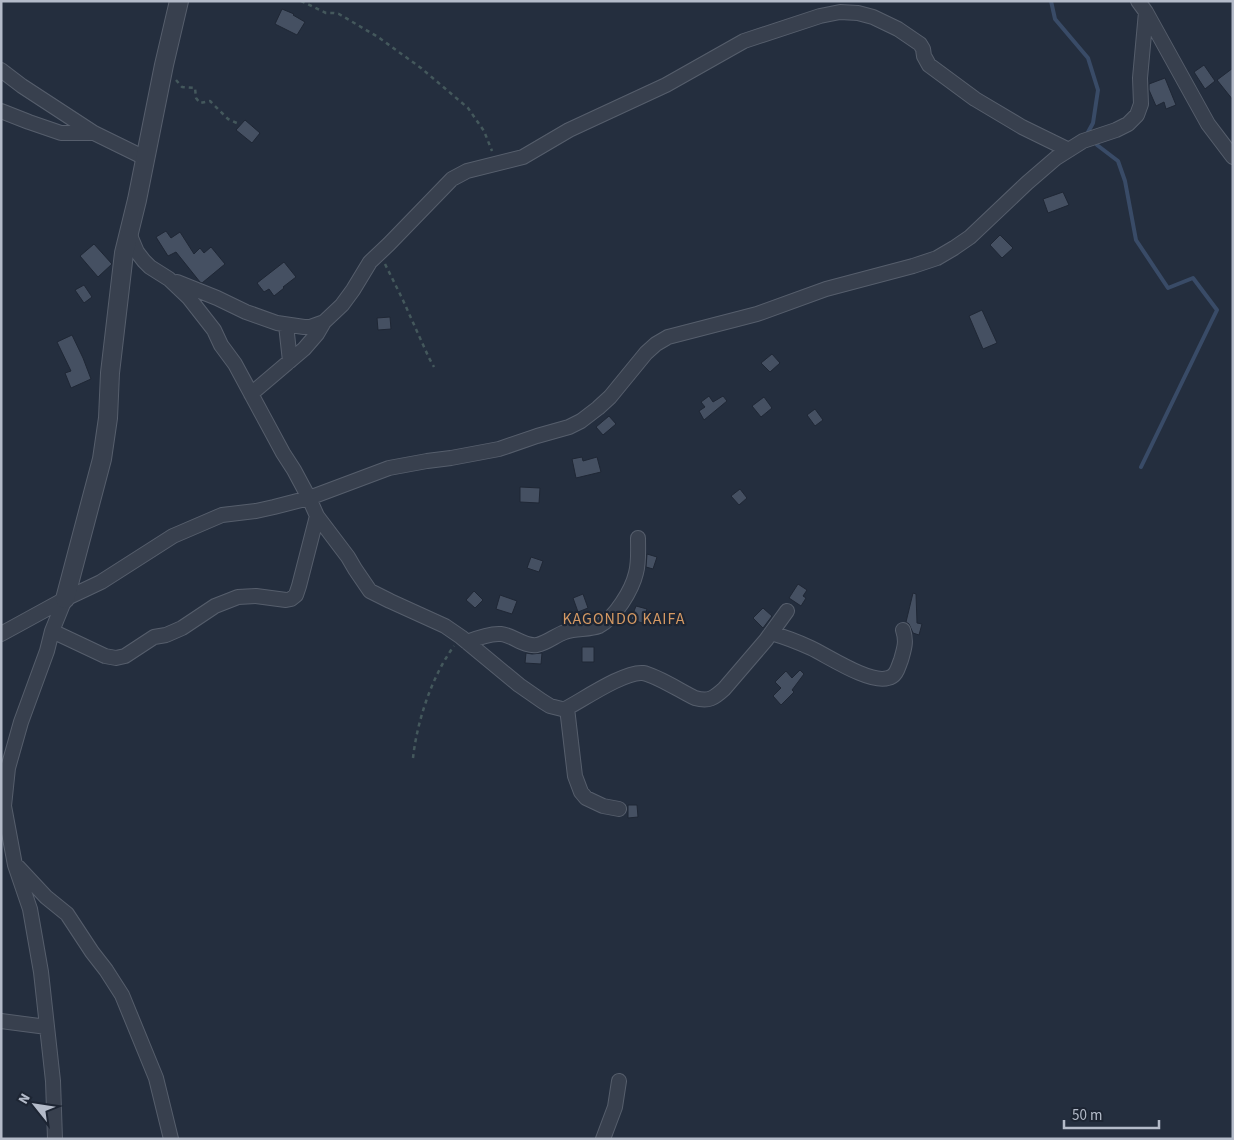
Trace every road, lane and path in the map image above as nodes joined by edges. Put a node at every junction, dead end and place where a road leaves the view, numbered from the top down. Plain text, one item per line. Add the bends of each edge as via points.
1 (179, 1) edge
2 (302, 1) edge
3 (1142, 7) edge
4 (164, 65) junction
5 (1, 70) edge
6 (1, 111) edge
7 (239, 124) dead end
8 (94, 133) junction
9 (1069, 150) junction
10 (1233, 157) edge
11 (145, 158) junction
12 (497, 164) junction
13 (129, 233) junction
14 (378, 254) junction
15 (169, 279) junction
16 (324, 322) junction
17 (286, 325) junction
18 (290, 361) junction
19 (434, 367) dead end
20 (251, 394) junction
21 (309, 498) junction
22 (317, 516) junction
23 (638, 538) dead end
24 (65, 599) junction
25 (787, 611) dead end
26 (903, 630) dead end
27 (52, 632) junction
28 (771, 633) junction
29 (1, 634) edge
30 (464, 639) junction
31 (567, 708) junction
32 (413, 758) dead end
33 (619, 809) dead end
34 (15, 865) junction
35 (1, 1021) edge
36 (47, 1027) junction
37 (619, 1082) dead end
38 (55, 1139) edge
39 (171, 1139) edge
40 (603, 1139) edge

1 - 4 street
2 - 12 path via 326,13 339,14 421,68 468,108 484,131
3 - 9 street via 1139,111 1128,124 1083,141
3 - 10 street via 1208,124
4 - 7 path via 182,88 195,88 200,104 210,102 228,119
4 - 11 street
5 - 8 street
6 - 8 street via 61,133
8 - 11 street
9 - 12 street via 975,99 929,65 920,44 898,29 873,17 840,12 744,41 666,85 570,130 523,157
9 - 21 street via 1027,183 970,237 937,258 826,289 757,314 668,337 646,354 604,402 569,427 499,449 389,468
11 - 13 street
12 - 14 street via 467,171 452,179
13 - 15 street via 144,261
13 - 24 street via 124,253 102,459
14 - 16 street via 342,306
14 - 19 path
15 - 17 street via 261,318
15 - 20 street via 190,298 214,330
16 - 17 street via 310,327
16 - 18 street via 317,334
17 - 18 street
18 - 20 street
20 - 21 street
21 - 22 street
21 - 24 street via 256,511 222,515 173,536 101,582
22 - 27 street via 300,586 291,599 238,598 215,606 182,628 154,637 125,656 116,658
22 - 30 street via 370,591 445,626
23 - 30 street via 636,574 631,586 622,604 599,626 563,632 538,645 525,644 501,634
24 - 27 street
24 - 29 street
25 - 28 street
26 - 28 street via 904,647 898,670 889,678 882,679 873,678
27 - 34 street via 8,768 4,806
28 - 31 street via 724,689 709,700 695,698 643,673 614,681
30 - 31 street via 542,701 556,708
30 - 32 path via 442,663 429,694
31 - 33 street via 575,776 581,792 603,806
34 - 36 street via 30,909
34 - 39 street via 67,914 122,995 156,1078
35 - 36 street
36 - 38 street
37 - 40 street via 615,1107

